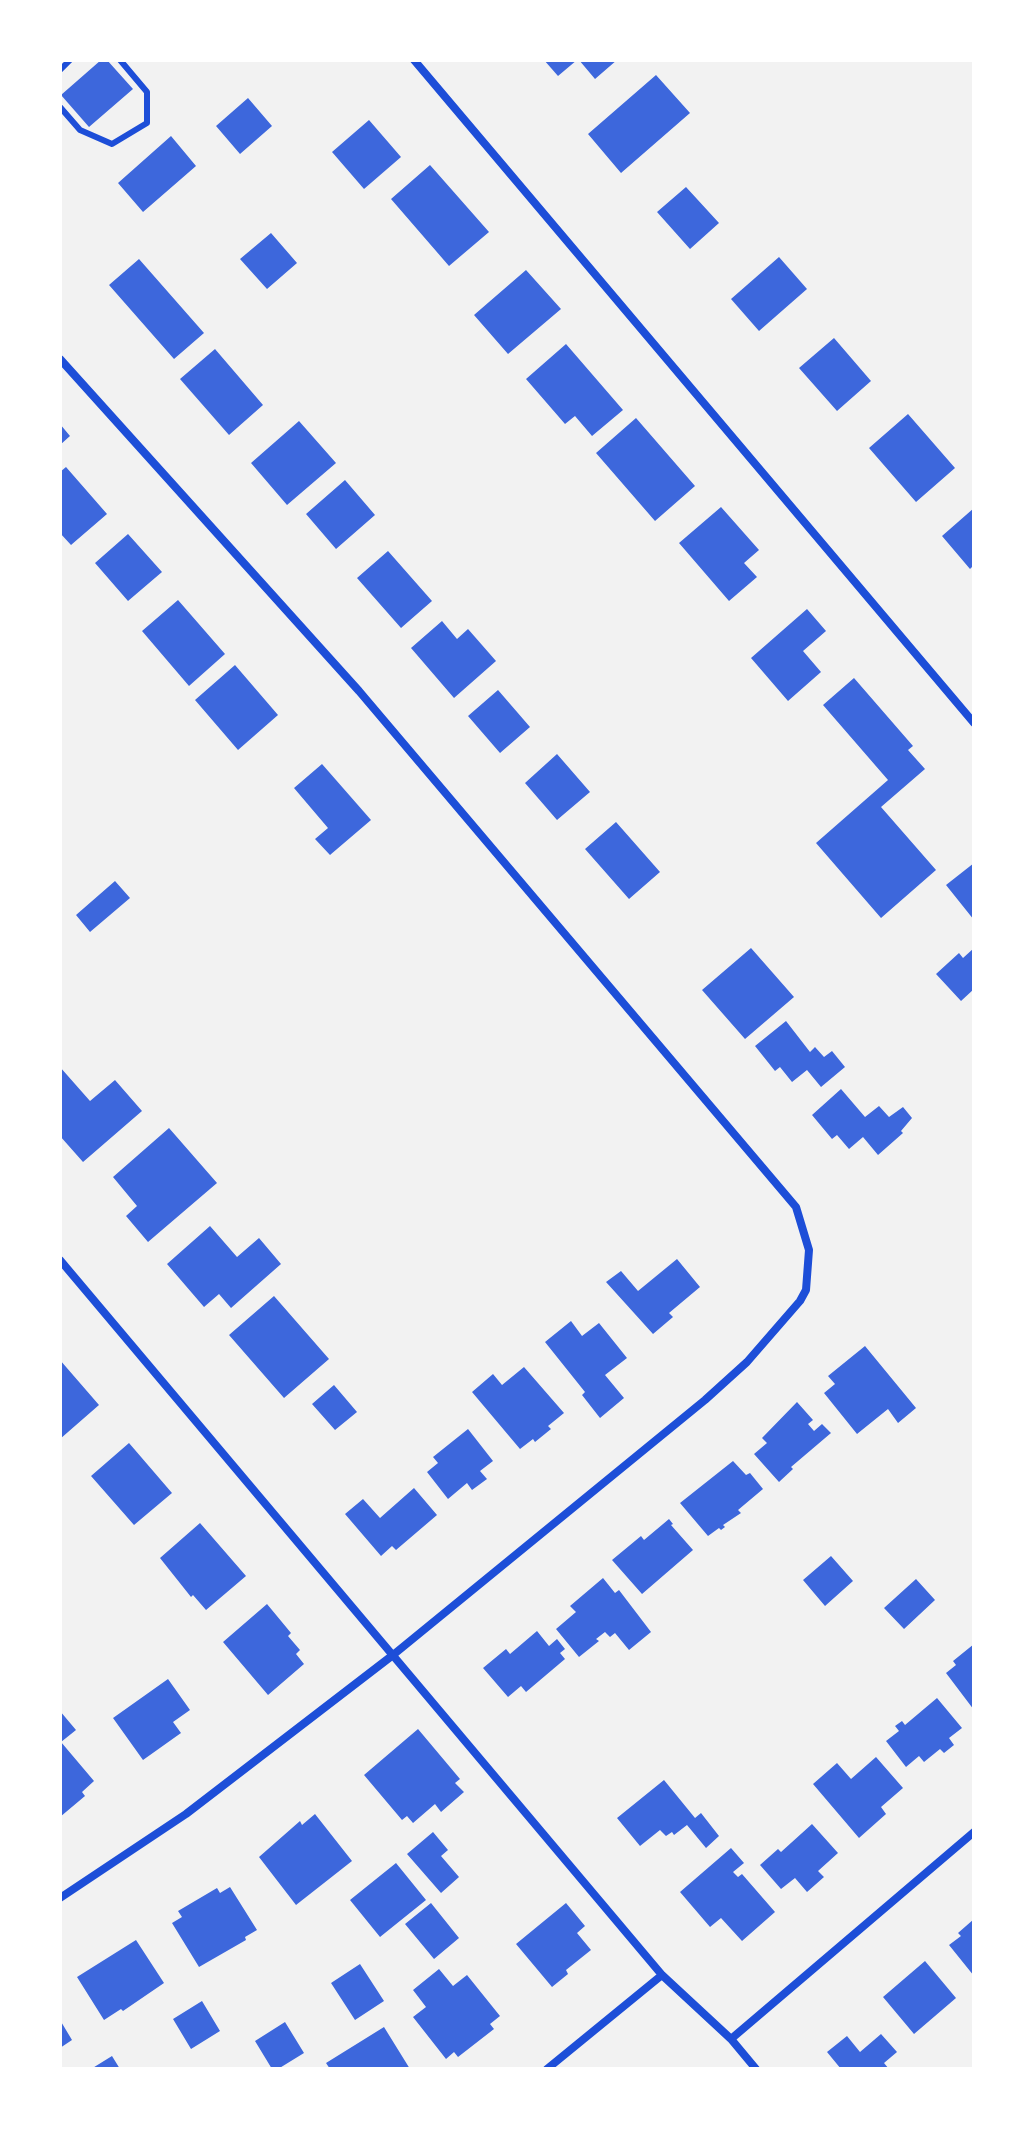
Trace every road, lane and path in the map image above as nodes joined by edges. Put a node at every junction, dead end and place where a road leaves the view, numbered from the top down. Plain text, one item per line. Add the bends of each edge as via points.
1 (70, 60) edge
2 (120, 60) edge
3 (414, 60) edge
4 (60, 70) edge
5 (60, 107) edge
6 (60, 359) edge
7 (974, 723) edge
8 (60, 1260) edge
9 (393, 1655) junction
10 (974, 1832) edge
11 (60, 1898) edge
12 (662, 1975) junction
13 (731, 2039) junction
14 (547, 2069) edge
15 (756, 2069) edge

1 - 4 lane
2 - 5 lane via 147,92 147,123 112,144 80,130
3 - 7 street
6 - 9 street via 359,691 796,1207 809,1250 800,1301 747,1362
8 - 9 street
9 - 11 street via 186,1814
9 - 12 street
10 - 13 street
12 - 13 street
12 - 14 street
13 - 15 street

